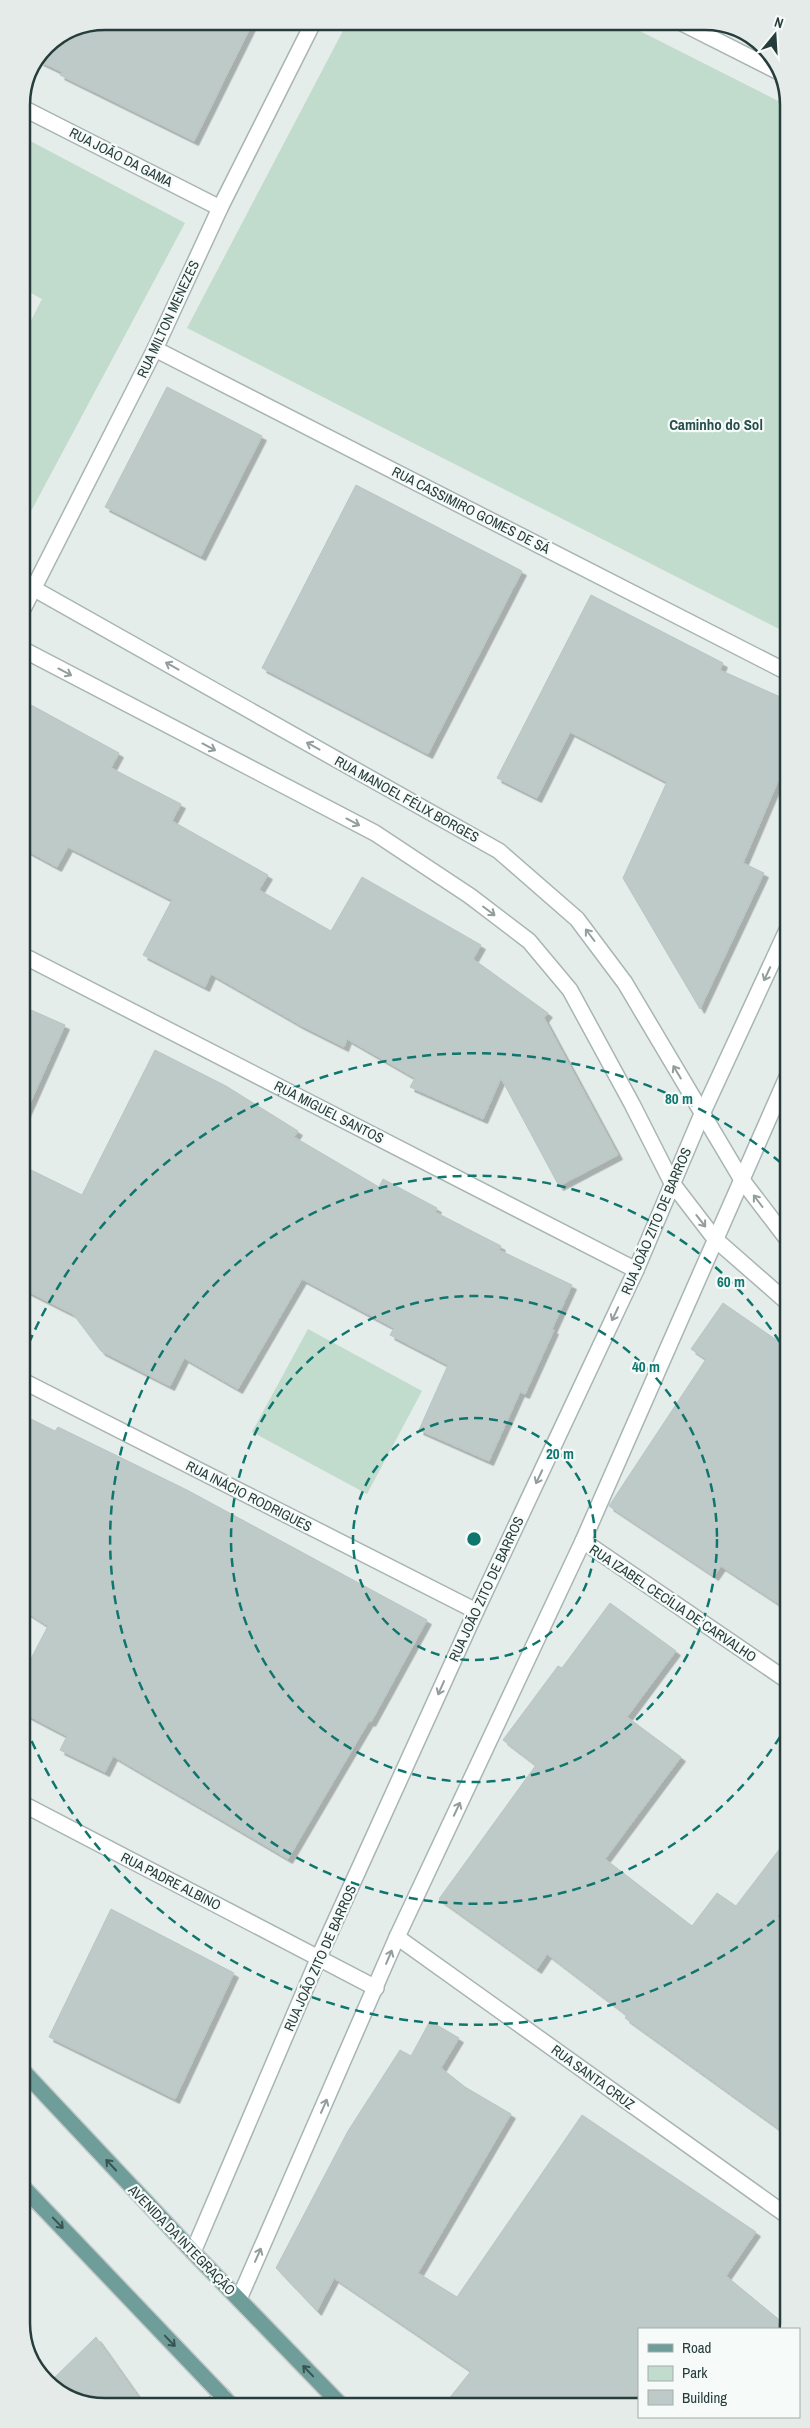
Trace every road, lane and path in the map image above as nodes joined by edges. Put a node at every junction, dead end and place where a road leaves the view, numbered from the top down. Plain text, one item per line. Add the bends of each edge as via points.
1 (309, 30) edge
2 (696, 30) edge
3 (769, 67) edge
4 (30, 112) edge
5 (220, 208) junction
6 (155, 348) junction
7 (30, 579) edge
8 (30, 587) edge
9 (30, 653) edge
10 (780, 668) edge
11 (780, 945) edge
12 (30, 959) edge
13 (780, 1093) edge
14 (702, 1114) junction
15 (742, 1180) junction
16 (672, 1183) junction
17 (780, 1230) edge
18 (715, 1239) junction
19 (636, 1270) junction
20 (780, 1295) edge
21 (30, 1385) edge
22 (583, 1541) junction
23 (476, 1610) junction
24 (780, 1676) edge
25 (30, 1808) edge
26 (397, 1936) junction
27 (319, 1957) junction
28 (376, 1988) junction
29 (30, 2078) edge
30 (30, 2195) edge
31 (780, 2211) edge
32 (192, 2252) junction
33 (239, 2299) junction
34 (217, 2398) edge
35 (334, 2398) edge

1 - 5 street, RUA MILTON MENEZES
2 - 3 street
4 - 5 street, RUA JOÃO DA GAMA
5 - 6 street, RUA MILTON MENEZES
6 - 7 street, RUA MILTON MENEZES
6 - 10 street, RUA CASSIMIRO GOMES DE SÁ
14 -> 8 street, RUA MANOEL FÉLIX BORGES via 625,983 577,918 498,851
9 -> 16 street via 375,833 470,896 529,941 570,990
11 -> 14 street, RUA JOÃO ZITO DE BARROS
12 - 19 street, RUA MIGUEL SANTOS
13 - 15 street
14 - 15 street, RUA MANOEL FÉLIX BORGES
14 - 16 street, RUA JOÃO ZITO DE BARROS
17 -> 15 street, RUA MANOEL FÉLIX BORGES
15 - 18 street
16 -> 18 street
16 - 19 street, RUA JOÃO ZITO DE BARROS
18 - 20 street
18 - 22 street
19 -> 23 street, RUA JOÃO ZITO DE BARROS
21 - 23 street, RUA INÁCIO RODRIGUES
22 - 24 street, RUA IZABEL CECÍLIA DE CARVALHO
26 -> 22 street
23 -> 27 street, RUA JOÃO ZITO DE BARROS
25 - 27 street, RUA PADRE ALBINO
28 -> 26 street
26 - 31 street, RUA SANTA CRUZ
27 - 28 street, RUA PADRE ALBINO
27 - 32 street, RUA JOÃO ZITO DE BARROS
33 -> 28 street
32 -> 29 main road, AVENIDA DA INTEGRAÇÃO
30 -> 34 main road
32 - 33 main road, AVENIDA DA INTEGRAÇÃO
35 -> 33 main road, AVENIDA DA INTEGRAÇÃO

